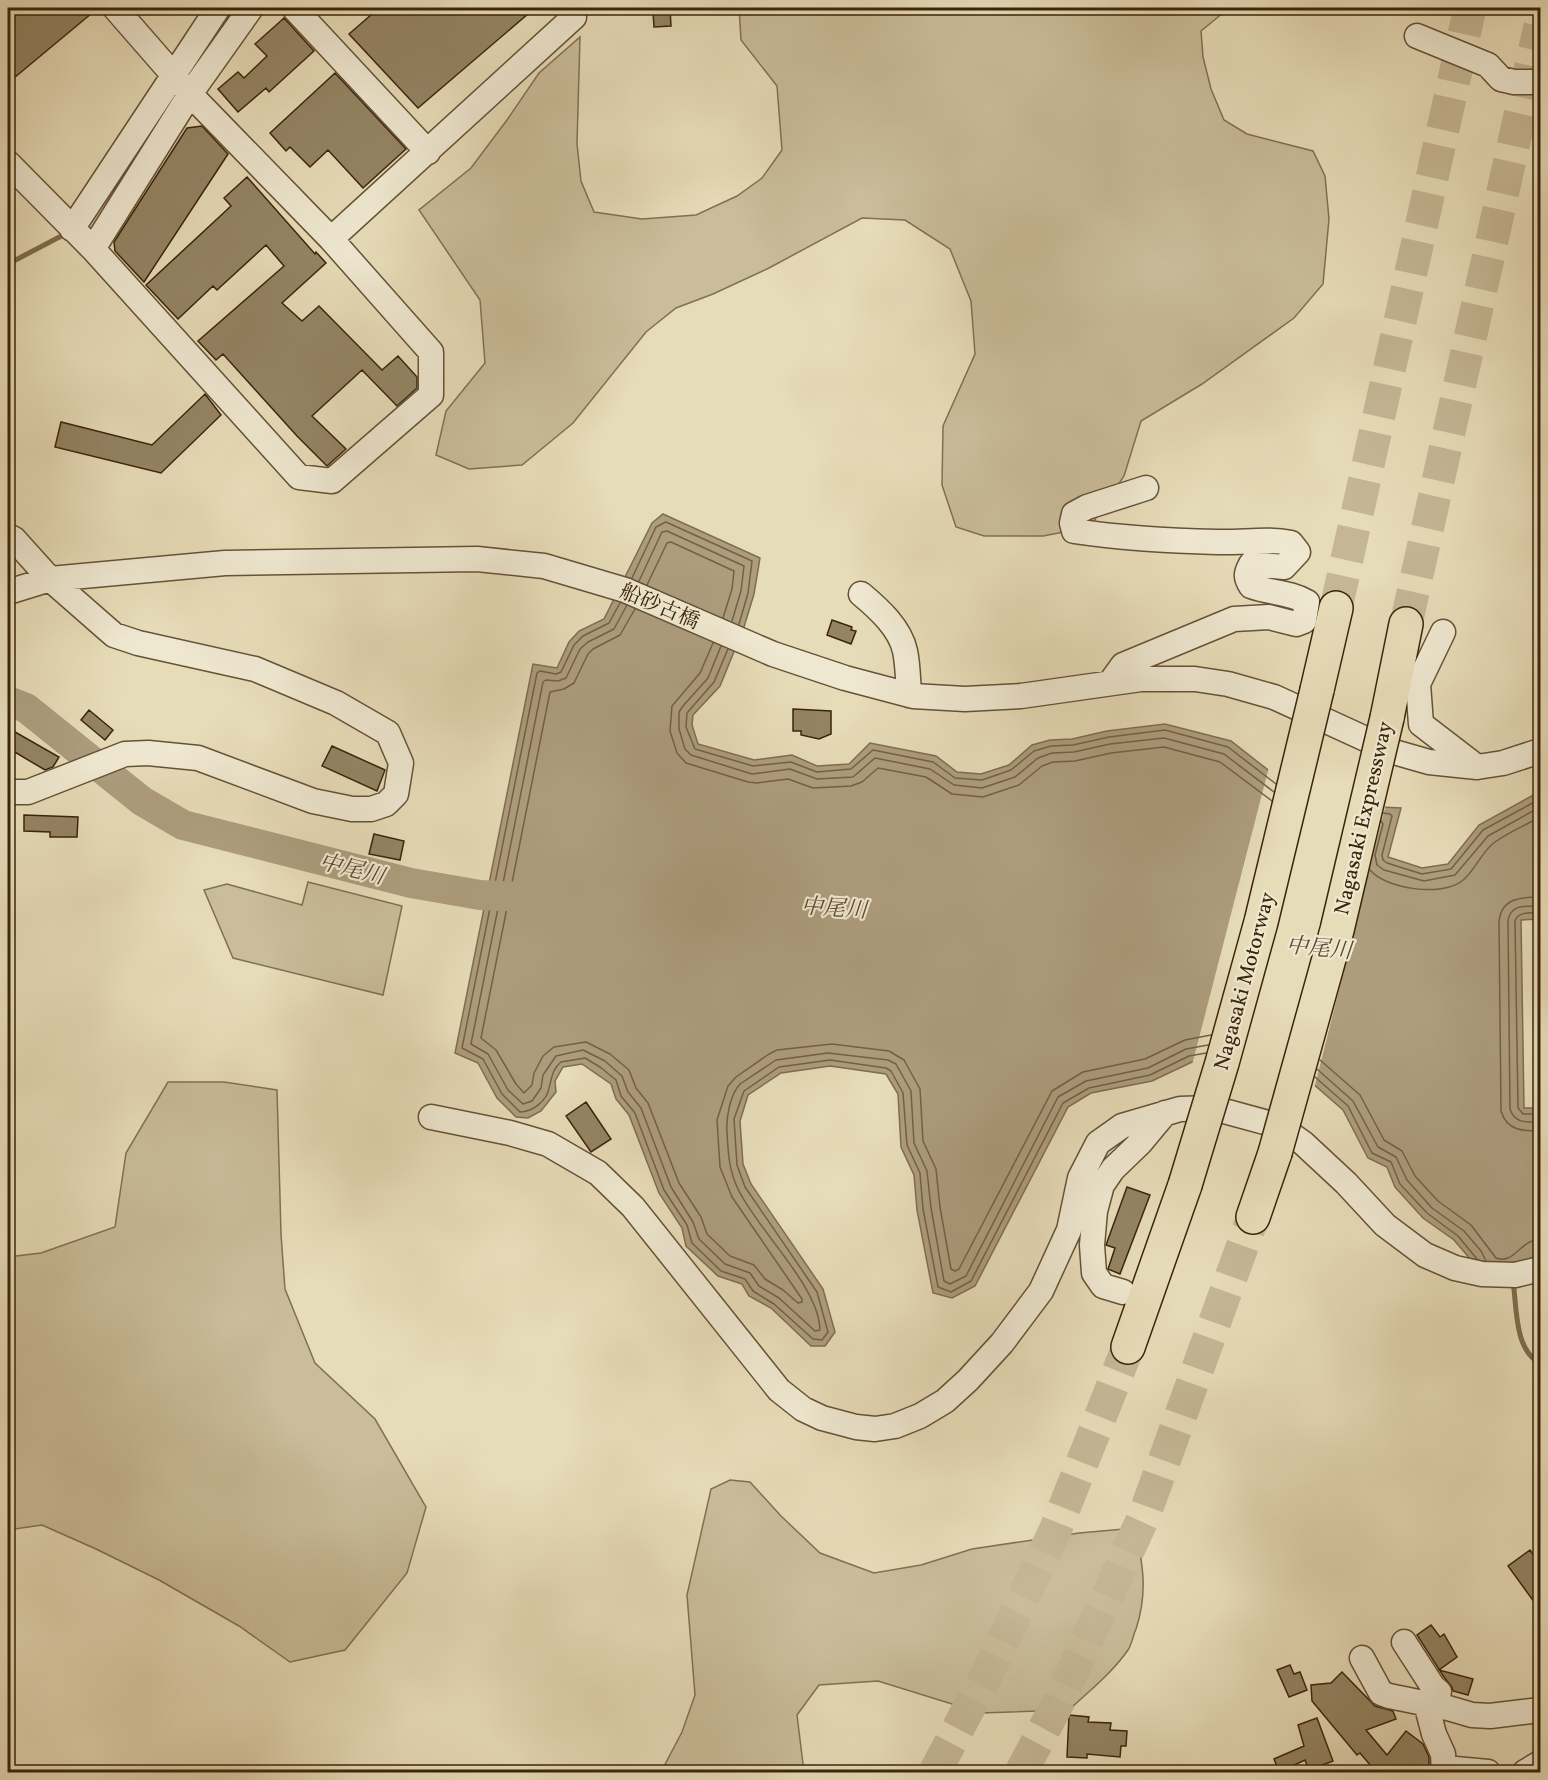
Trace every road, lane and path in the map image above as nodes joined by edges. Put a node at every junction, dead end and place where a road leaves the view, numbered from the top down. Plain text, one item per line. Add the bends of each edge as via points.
1 (115, 8) edge
2 (218, 8) edge
3 (251, 8) edge
4 (294, 8) edge
5 (566, 8) edge
6 (1417, 36) dead end
7 (174, 75) junction
8 (1540, 82) edge
9 (190, 94) junction
10 (428, 152) junction
11 (8, 163) edge
12 (72, 229) junction
13 (331, 239) junction
14 (93, 249) junction
15 (1146, 488) dead end
16 (8, 536) edge
17 (50, 579) junction
18 (8, 592) edge
19 (861, 594) dead end
20 (1336, 608) tunnel mouth
21 (1406, 624) tunnel mouth
22 (1443, 632) dead end
23 (1110, 683) junction
24 (909, 695) junction
25 (1540, 751) edge
26 (1477, 767) junction
27 (8, 792) edge
28 (1165, 1113) junction
29 (431, 1117) dead end
30 (1253, 1217) tunnel mouth
31 (1540, 1269) edge
32 (1123, 1292) dead end
33 (1128, 1347) tunnel mouth
34 (1404, 1642) dead end
35 (1362, 1658) dead end
36 (1540, 1696) edge
37 (1435, 1698) junction
38 (1540, 1710) edge
39 (1540, 1763) edge
40 (1444, 1770) edge
41 (1488, 1773) edge
42 (1525, 1773) edge

1 - 7 street
2 - 7 street
3 - 9 street
4 - 10 street
5 - 10 street via 574,17
6 - 8 street via 1488,64 1501,79
7 - 9 street
7 - 12 street
9 - 13 street
9 - 14 street
10 - 13 street
11 - 12 street
12 - 14 street
13 - 14 street via 431,352 431,395 332,481 299,477
15 - 23 street via 1074,514 1074,531 1147,540 1292,543 1299,552 1284,567 1251,564 1247,580 1251,586 1269,592 1296,596 1307,602 1307,611 1305,621 1296,624 1269,617 1234,620 1123,665
16 - 17 street
17 - 18 street, 船砂古橋
17 - 24 street, 船砂古橋 via 225,562 477,559 544,566 625,590 773,654
17 - 27 street via 114,635 255,669 336,703 388,733 401,763 396,795 371,809 352,809 313,801 198,758 148,753 125,754 28,792
19 - 24 street via 879,609 896,632 904,649
20 - 33 highway, Nagasaki Motorway, bridge via 1261,922 1222,1063 1185,1185
21 - 30 highway, Nagasaki Expressway, bridge via 1337,930
22 - 26 street via 1418,684 1421,724
23 - 24 street, 船砂古橋 via 1021,696 966,699
23 - 26 street, 船砂古橋 via 1195,679 1228,684 1274,697 1394,752 1429,762
25 - 26 street, 船砂古橋
28 - 29 street via 1122,1126 1098,1143 1080,1178 1069,1230 1041,1291 975,1373 945,1401 920,1416 875,1429 822,1418 779,1390 633,1207 598,1173 548,1144
28 - 31 street via 1213,1108 1279,1126 1346,1183 1385,1225 1425,1255 1482,1274 1515,1275
28 - 32 street via 1113,1169 1102,1185 1095,1211 1095,1273 1103,1286
34 - 37 street via 1433,1687
35 - 37 street via 1381,1693
36 - 37 street via 1494,1705
37 - 38 street via 1472,1715
37 - 40 street via 1428,1712 1443,1754
39 - 42 street
40 - 41 street

